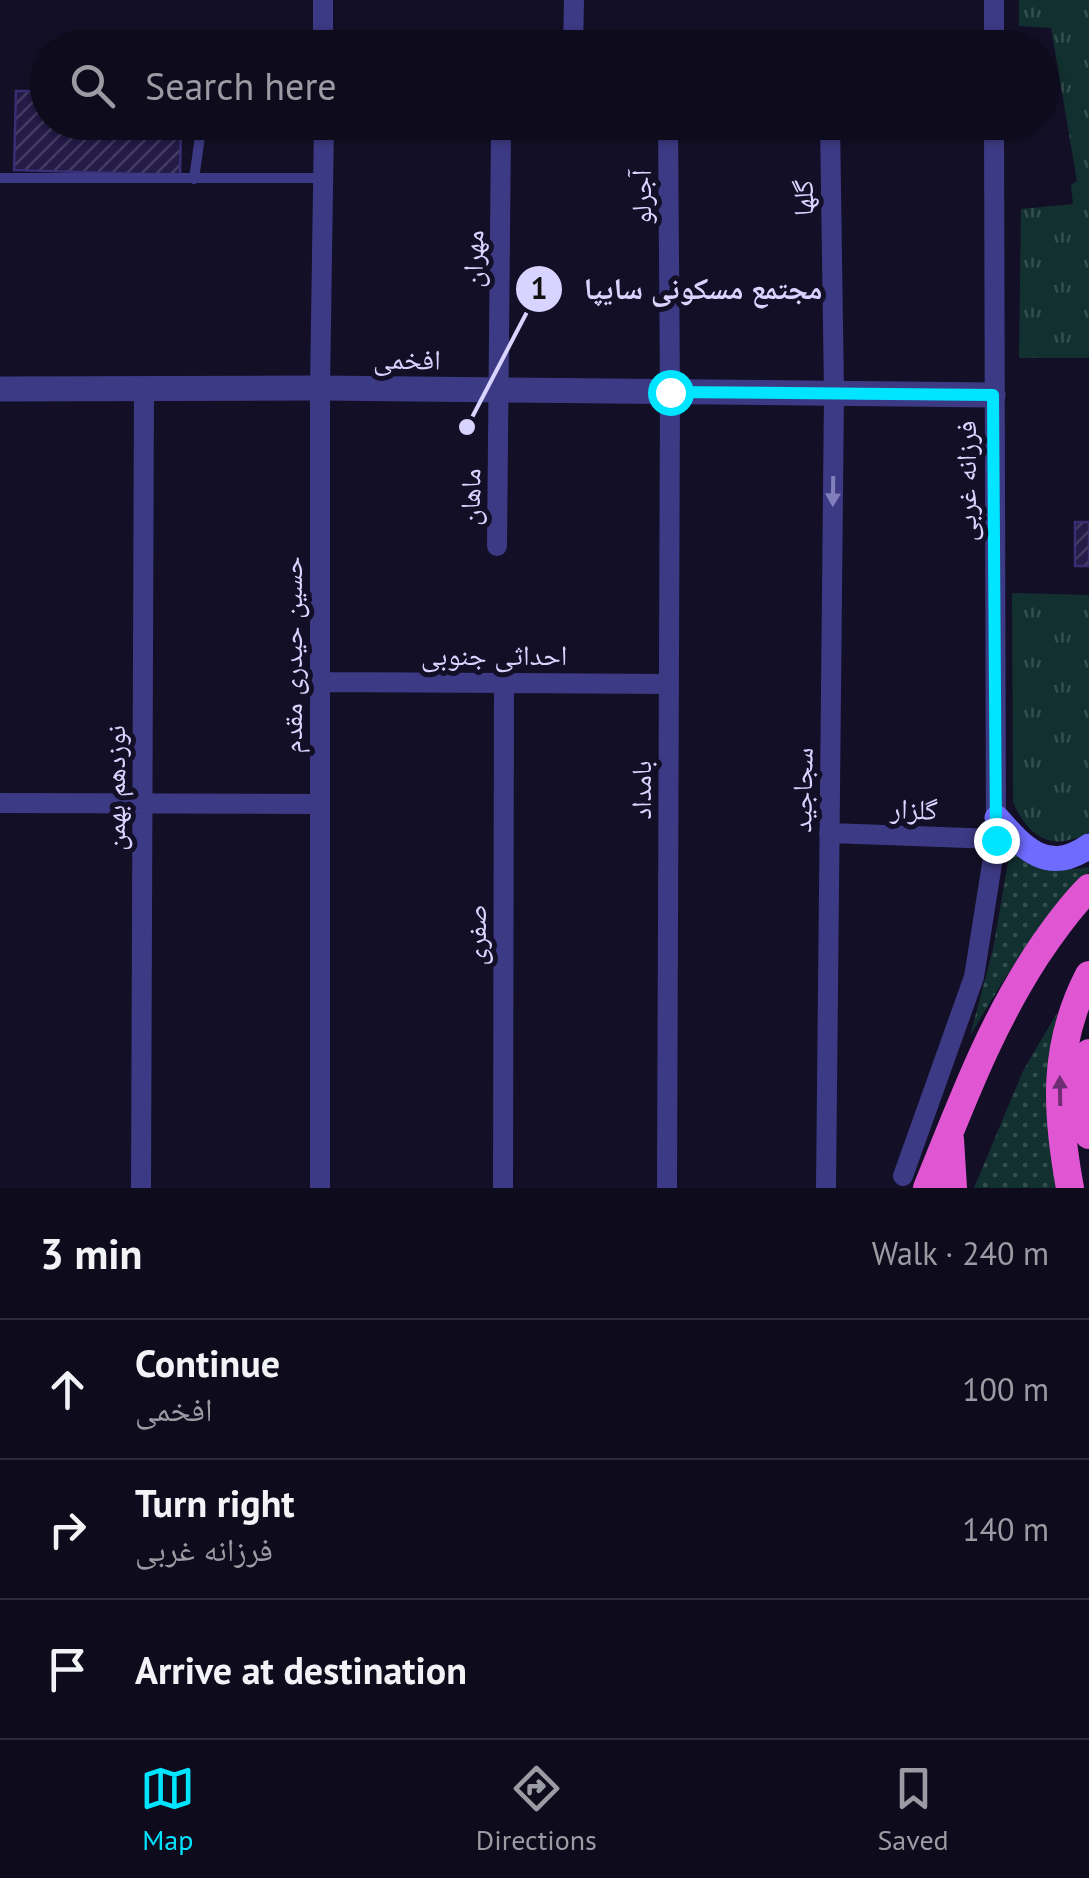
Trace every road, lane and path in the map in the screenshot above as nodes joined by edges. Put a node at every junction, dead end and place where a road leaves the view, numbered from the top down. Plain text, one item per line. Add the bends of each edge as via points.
1 (323, 0) edge
2 (574, 0) edge
3 (994, 0) edge
4 (324, 30) edge
5 (573, 30) edge
6 (994, 30) edge
7 (199, 140) edge
8 (324, 140) edge
9 (501, 140) edge
10 (668, 140) edge
11 (830, 140) edge
12 (994, 140) edge
13 (0, 178) edge
14 (324, 178) junction
15 (194, 179) junction
16 (0, 388) edge
17 (144, 388) junction
18 (320, 388) junction
19 (499, 390) junction
20 (670, 392) junction
21 (834, 393) junction
22 (993, 395) junction
23 (497, 546) dead end
24 (320, 682) junction
25 (504, 683) junction
26 (669, 684) junction
27 (0, 803) edge
28 (142, 803) junction
29 (320, 804) junction
30 (996, 829) junction
31 (830, 833) junction
32 (1089, 846) edge
33 (1089, 888) edge
34 (1089, 910) edge
35 (1046, 940) junction
36 (1089, 975) edge
37 (1089, 1053) edge
38 (950, 1133) junction
39 (1089, 1135) edge
40 (915, 1182) edge
41 (140, 1188) edge
42 (320, 1188) edge
43 (503, 1188) edge
44 (667, 1188) edge
45 (826, 1188) edge
46 (953, 1188) edge
47 (1070, 1188) edge

1 - 4 street
2 - 5 street
3 - 6 street
7 - 15 lane
8 - 14 street, حسین حیدری مقدم
9 - 19 street, مهران
10 - 20 street, آجرلو
11 - 21 street, گلها
12 - 22 street, فرزانه غربی
13 - 15 lane
14 - 15 lane
14 - 18 street, حسین حیدری مقدم
16 - 17 street, افخمی
17 - 18 street, افخمی
17 - 28 street, نوزدهم بهمن
18 - 19 street, افخمی
18 - 24 street, حسین حیدری مقدم
19 - 20 street, افخمی
19 - 23 street, ماهان
20 - 21 street, افخمی
20 - 26 street, بامداد
21 - 22 street, افخمی
21 -> 31 street, سجاجید
22 - 30 street, فرزانه غربی
24 - 25 street, احداثی جنوبی
24 - 29 street, حسین حیدری مقدم
25 - 26 street, احداثی جنوبی
25 - 43 street, صفری
26 - 44 street, بامداد
27 - 28 street
28 - 29 street
28 - 41 street, نوزدهم بهمن
29 - 42 street, حسین حیدری مقدم
30 - 31 street, گلزار
30 - 32 main road via 1036,855 1062,859
30 - 40 street, فرزانه غربی via 974,978
31 - 45 street, سجاجید
33 - 35 highway
34 - 35 highway
35 - 38 highway via 998,1018
47 -> 36 highway via 1060,1065
37 - 39 highway via 1083,1101
38 - 40 highway
38 - 46 highway

